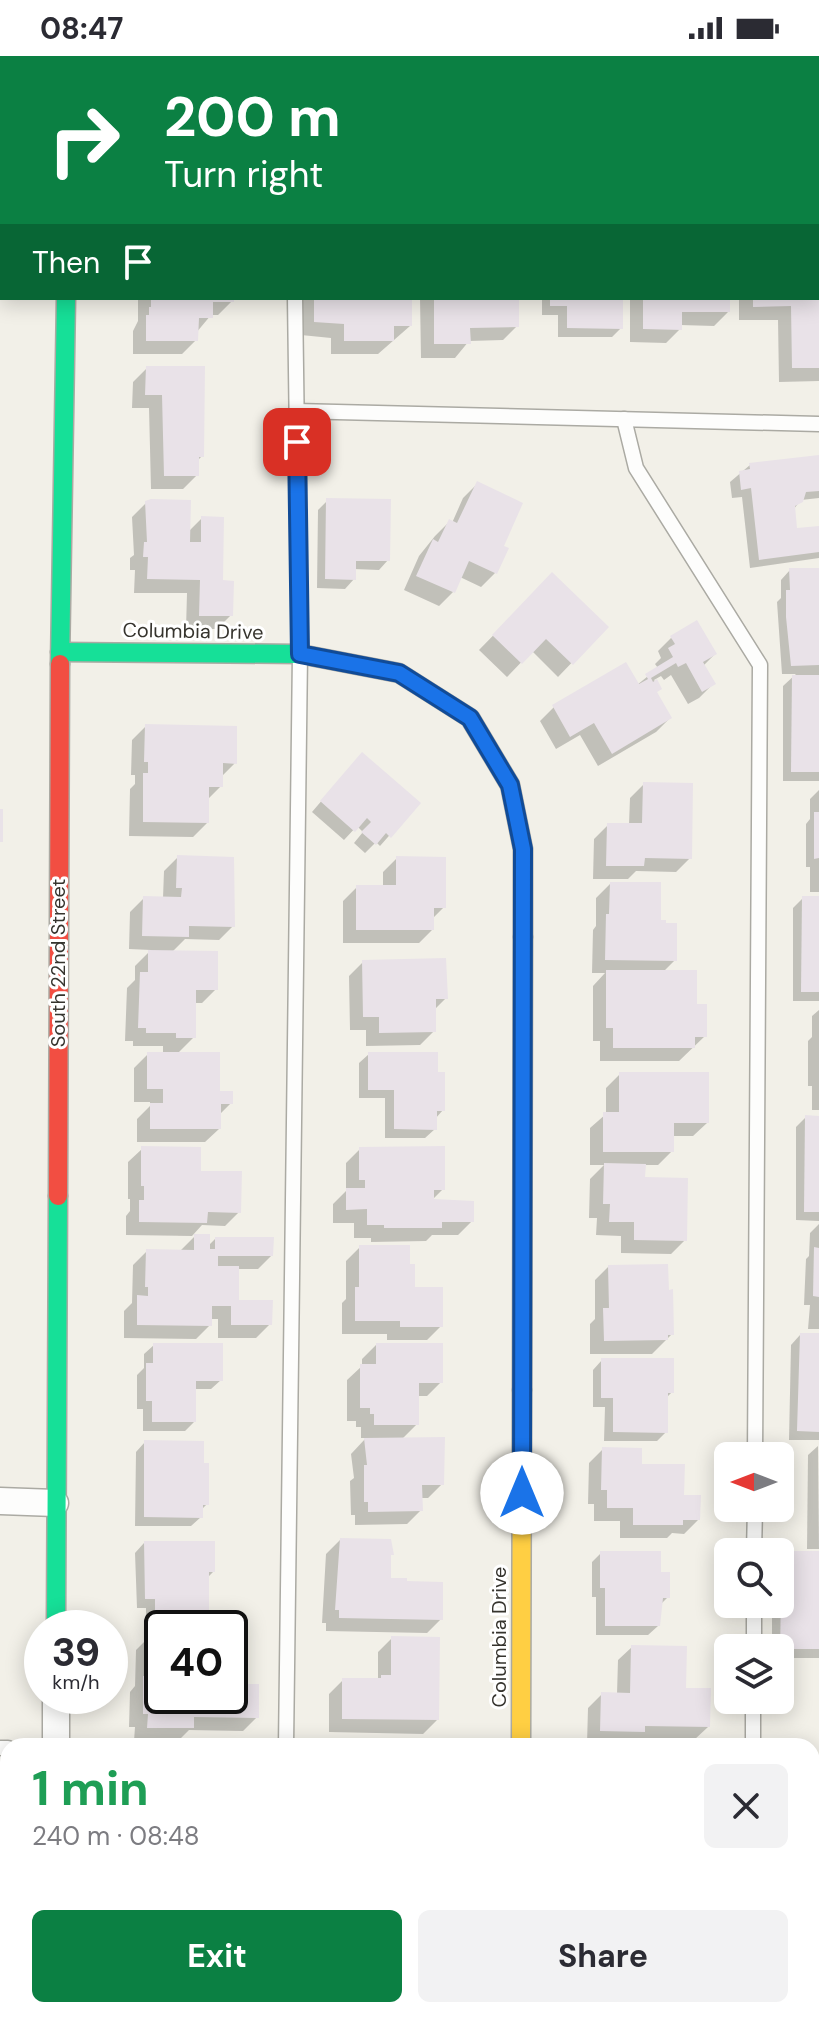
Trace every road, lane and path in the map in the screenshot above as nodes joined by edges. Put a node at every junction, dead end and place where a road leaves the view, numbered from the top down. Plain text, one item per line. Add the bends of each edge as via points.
1 (66, 300) edge
2 (295, 300) edge
3 (296, 411) junction
4 (624, 419) junction
5 (819, 424) edge
6 (60, 652) junction
7 (300, 654) junction
8 (755, 1442) edge
9 (0, 1501) edge
10 (55, 1503) junction
11 (56, 1610) edge
12 (56, 1714) edge
13 (753, 1714) edge
14 (56, 1738) edge
15 (286, 1738) edge
16 (521, 1738) edge
17 (753, 1738) edge

1 - 6 street, South 22nd Street
2 - 3 lane
3 - 4 lane
3 - 7 lane
4 - 5 lane
4 - 8 lane via 636,468 760,665
6 - 7 street, Columbia Drive
6 - 10 street, South 22nd Street
7 - 15 lane
7 - 16 street, Columbia Drive via 399,673 470,718 510,785 523,849
9 - 10 street
10 - 11 street, South 22nd Street
12 - 14 street
13 - 17 lane

